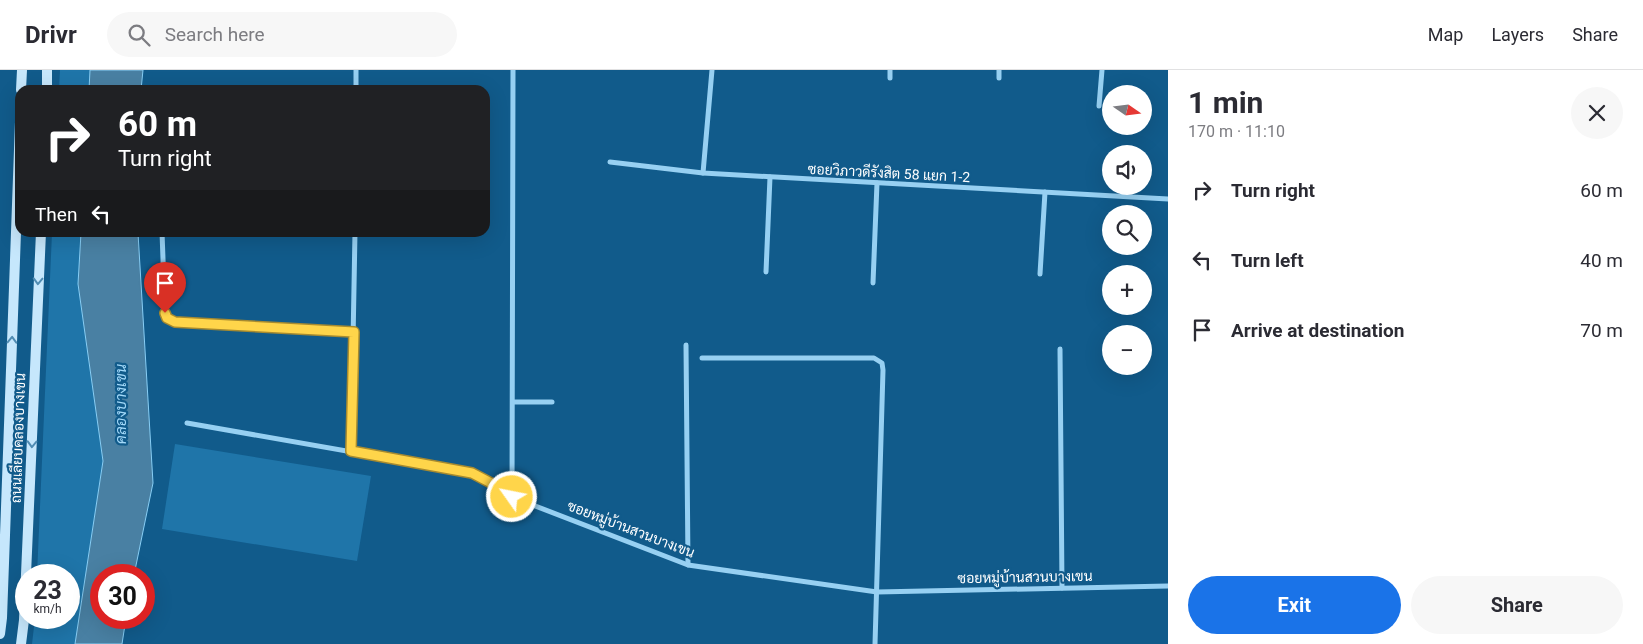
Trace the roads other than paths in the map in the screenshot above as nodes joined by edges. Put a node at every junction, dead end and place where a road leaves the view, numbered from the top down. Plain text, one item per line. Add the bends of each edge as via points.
1 (22, 70) edge
2 (47, 70) edge
3 (356, 70) edge
4 (513, 70) edge
5 (712, 70) edge
6 (890, 70) edge
7 (999, 70) edge
8 (1102, 70) edge
9 (890, 78) dead end
10 (999, 78) dead end
11 (21, 85) edge
12 (47, 85) edge
13 (356, 85) edge
14 (1099, 106) dead end
15 (610, 162) dead end
16 (703, 173) junction
17 (770, 177) junction
18 (877, 183) junction
19 (1045, 192) junction
20 (1168, 199) edge
21 (16, 237) edge
22 (40, 237) edge
23 (162, 237) edge
24 (354, 237) edge
25 (766, 272) dead end
26 (1040, 274) dead end
27 (873, 283) dead end
28 (354, 332) junction
29 (686, 345) dead end
30 (1060, 349) dead end
31 (702, 358) dead end
32 (513, 402) junction
33 (552, 402) dead end
34 (187, 423) dead end
35 (351, 451) junction
36 (512, 497) junction
37 (688, 565) junction
38 (1168, 586) edge
39 (1062, 588) junction
40 (877, 592) junction
41 (0, 634) edge
42 (21, 644) edge
43 (875, 644) edge

1 - 11 main road
2 - 12 main road
3 - 13 street
4 - 32 street
5 - 16 street
6 - 9 street
7 - 10 street
8 - 14 street
15 - 16 street, ซอยวิภาวดีรังสิต 58 แยก 1-2
16 - 17 street, ซอยวิภาวดีรังสิต 58 แยก 1-2
17 - 18 street, ซอยวิภาวดีรังสิต 58 แยก 1-2
17 - 25 street
18 - 19 street, ซอยวิภาวดีรังสิต 58 แยก 1-2
18 - 27 street
19 - 20 street, ซอยวิภาวดีรังสิต 58 แยก 1-2
19 - 26 street
41 -> 21 main road, ถนนเลียบคลองบางเขน
22 -> 42 main road, ถนนเลียบคลองบางเขน
23 - 28 street via 165,313 170,321
24 - 28 street
28 - 35 street
29 - 37 street
30 - 39 street
31 - 40 street via 874,358 882,363
32 - 33 street
32 - 36 street
34 - 35 street, ซอยหมู่บ้านสวนบางเขน
35 - 36 street, ซอยหมู่บ้านสวนบางเขน via 472,473
36 - 37 street, ซอยหมู่บ้านสวนบางเขน
37 - 40 street, ซอยหมู่บ้านสวนบางเขน
38 - 39 street, ซอยหมู่บ้านสวนบางเขน
39 - 40 street, ซอยหมู่บ้านสวนบางเขน
40 - 43 street

